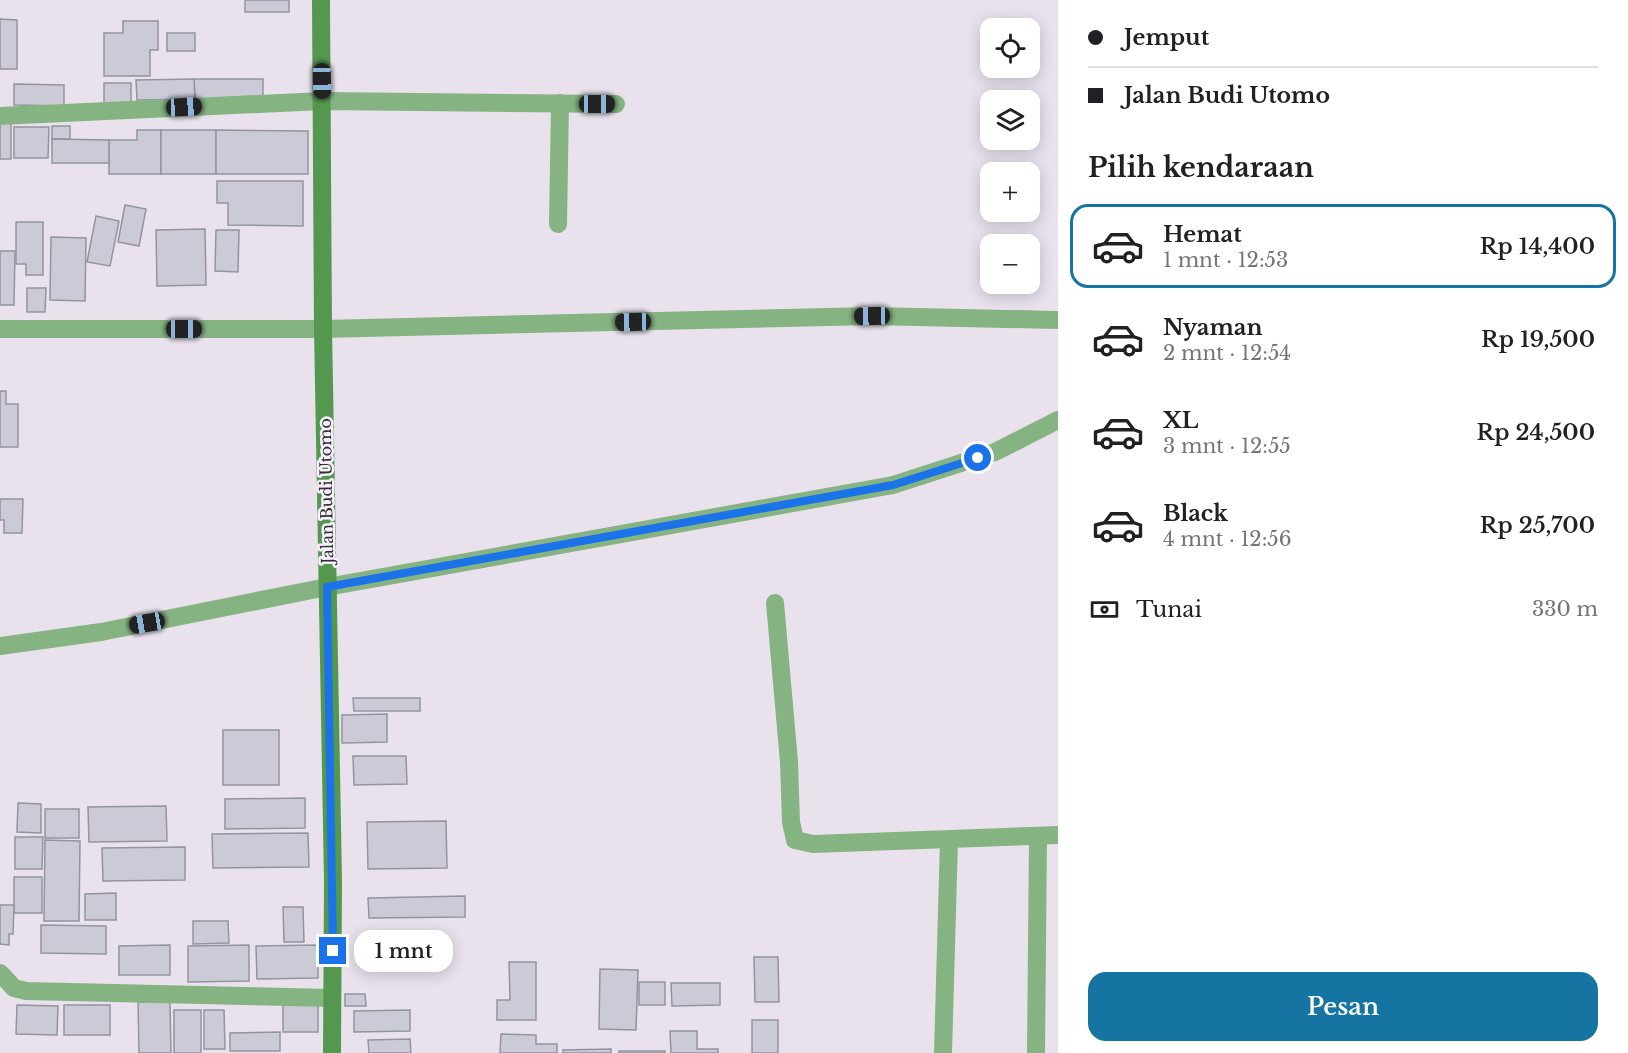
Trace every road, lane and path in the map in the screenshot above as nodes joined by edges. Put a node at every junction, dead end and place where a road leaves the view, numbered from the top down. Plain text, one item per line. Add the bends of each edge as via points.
1 (321, 0) edge
2 (323, 101) junction
3 (560, 103) junction
4 (616, 104) dead end
5 (0, 116) edge
6 (558, 224) dead end
7 (1058, 320) edge
8 (0, 329) edge
9 (323, 329) junction
10 (1058, 420) edge
11 (327, 587) junction
12 (775, 603) dead end
13 (0, 646) edge
14 (1058, 835) edge
15 (1038, 836) junction
16 (949, 840) junction
17 (0, 973) edge
18 (332, 998) junction
19 (332, 1053) edge
20 (944, 1053) edge
21 (1036, 1053) edge

1 - 2 street, Jalan Budi Utomo
2 - 3 street
2 - 5 street
2 - 9 street, Jalan Budi Utomo
3 - 4 street
3 - 6 street
7 - 9 street via 872,316
8 - 9 street
9 - 11 street, Jalan Budi Utomo
10 - 11 street via 995,452 893,485
11 - 13 street via 147,623
11 - 18 street, Jalan Budi Utomo
12 - 16 street via 795,840 813,844
14 - 15 street
15 - 16 street
15 - 21 street
16 - 20 street
17 - 18 street via 14,988 26,991
18 - 19 street, Jalan Budi Utomo

